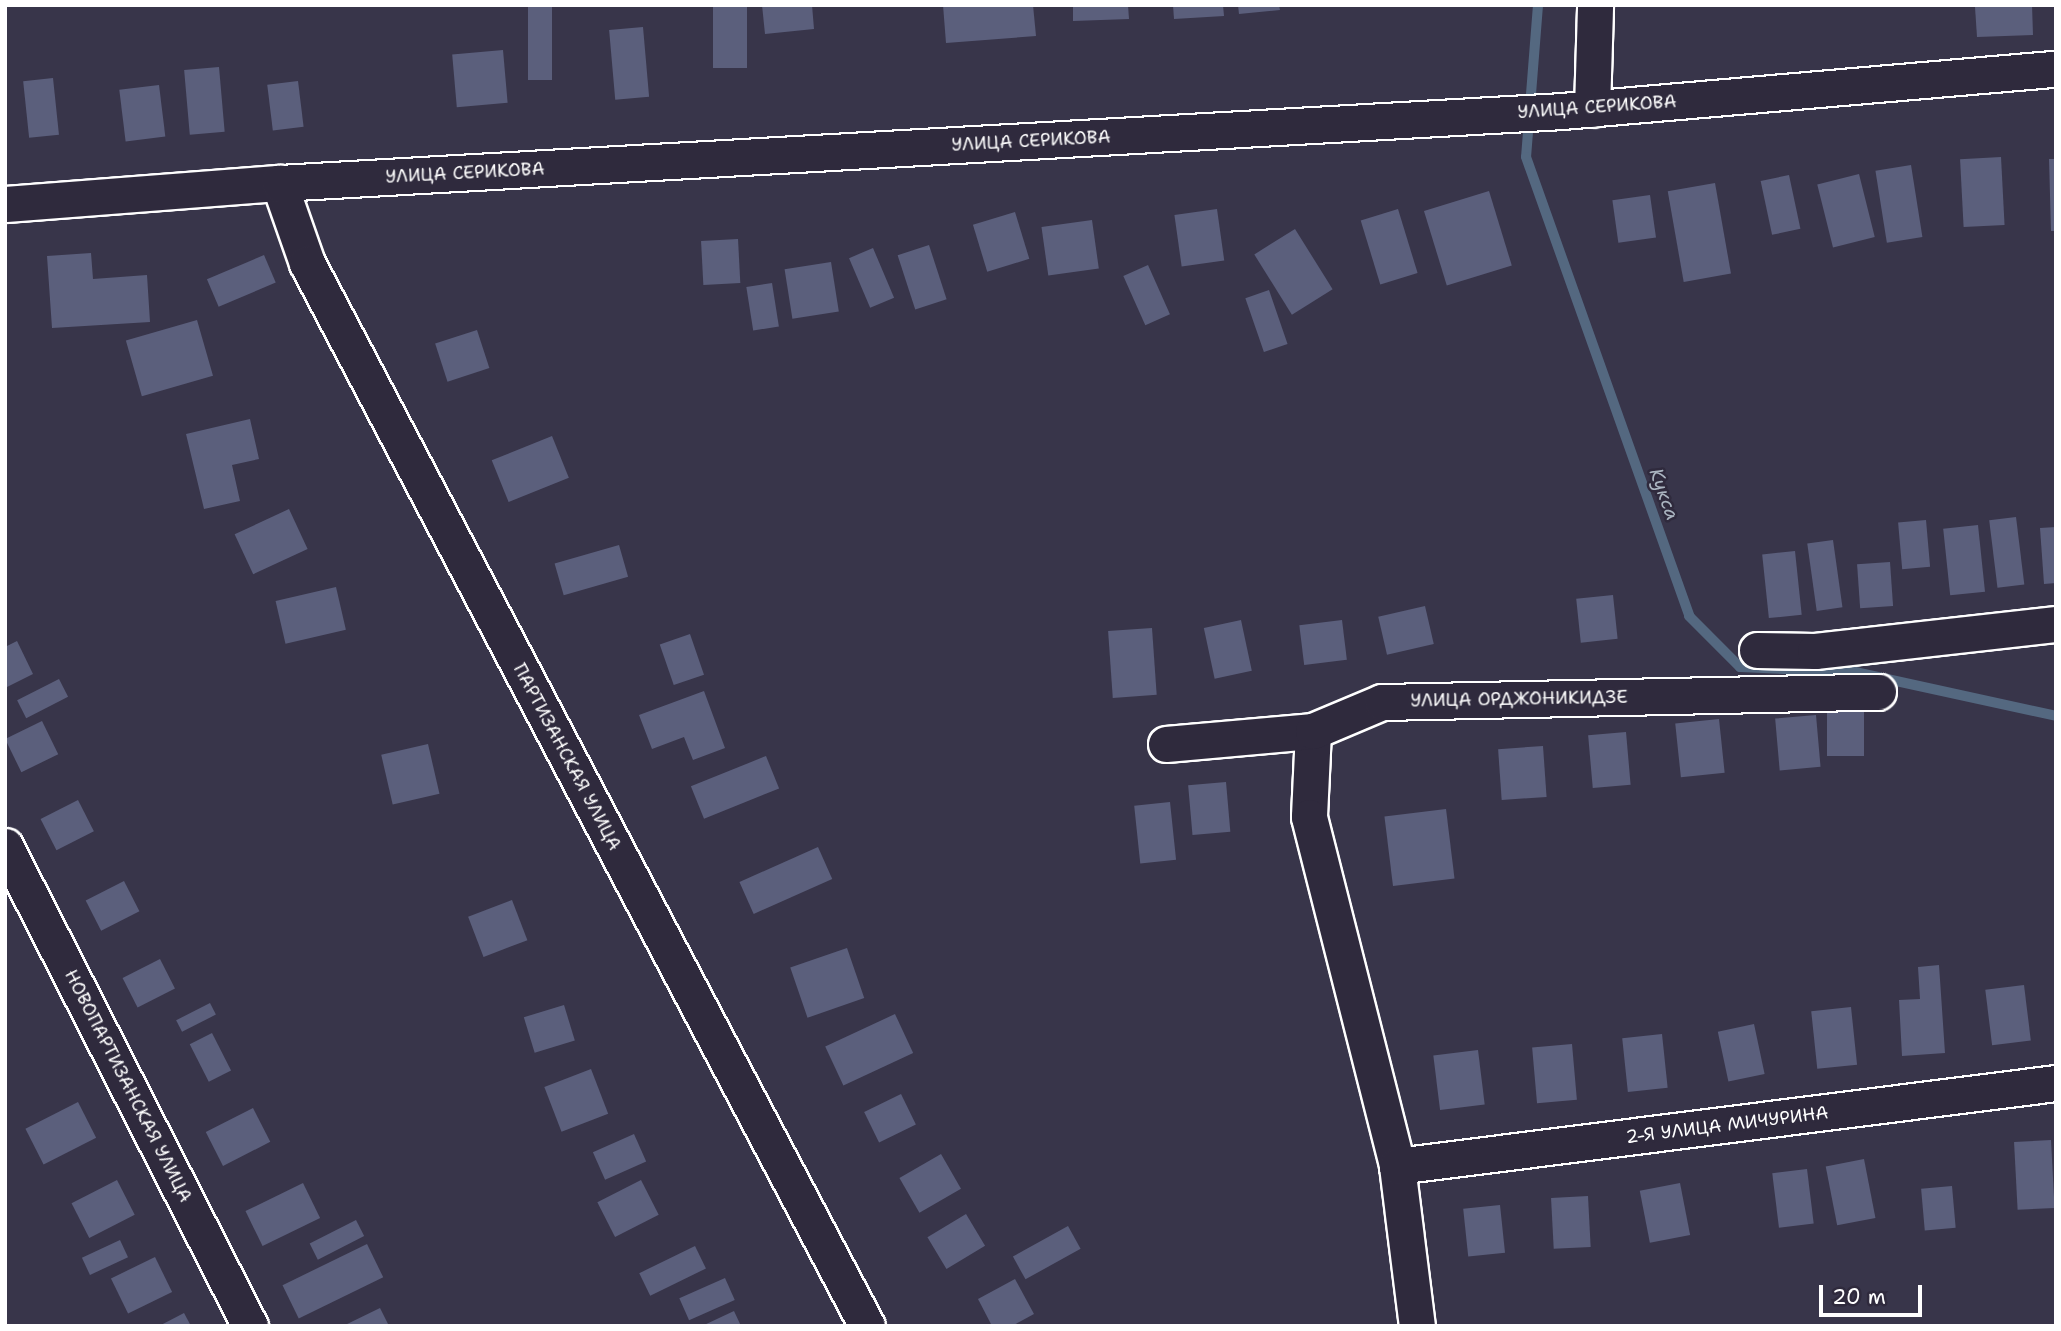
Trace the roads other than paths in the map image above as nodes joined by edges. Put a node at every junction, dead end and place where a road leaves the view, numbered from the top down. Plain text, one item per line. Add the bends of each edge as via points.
1 (1595, 5) edge
2 (2056, 69) edge
3 (1577, 110) junction
4 (279, 183) junction
5 (5, 204) edge
6 (2056, 624) edge
7 (1757, 650) dead end
8 (1878, 692) dead end
9 (1313, 730) junction
10 (1166, 744) dead end
11 (5, 846) edge
12 (2056, 1083) edge
13 (1398, 1166) junction
14 (250, 1326) edge
15 (867, 1326) edge
16 (1417, 1326) edge

1 - 3 street
2 - 3 street, УЛИЦА СЕРИКОВА
3 - 4 street, УЛИЦА СЕРИКОВА
4 - 5 street, УЛИЦА СЕРИКОВА
4 - 15 street, ПАРТИЗАНСКАЯ УЛИЦА via 307,263
6 - 7 street via 1815,651
8 - 9 street, УЛИЦА ОРДЖОНИКИДЗЕ via 1382,702
9 - 10 street, УЛИЦА ОРДЖОНИКИДЗЕ
9 - 13 street via 1309,817
11 - 14 street, НОВОПАРТИЗАНСКАЯ УЛИЦА
12 - 13 street, 2-Я УЛИЦА МИЧУРИНА
13 - 16 street

